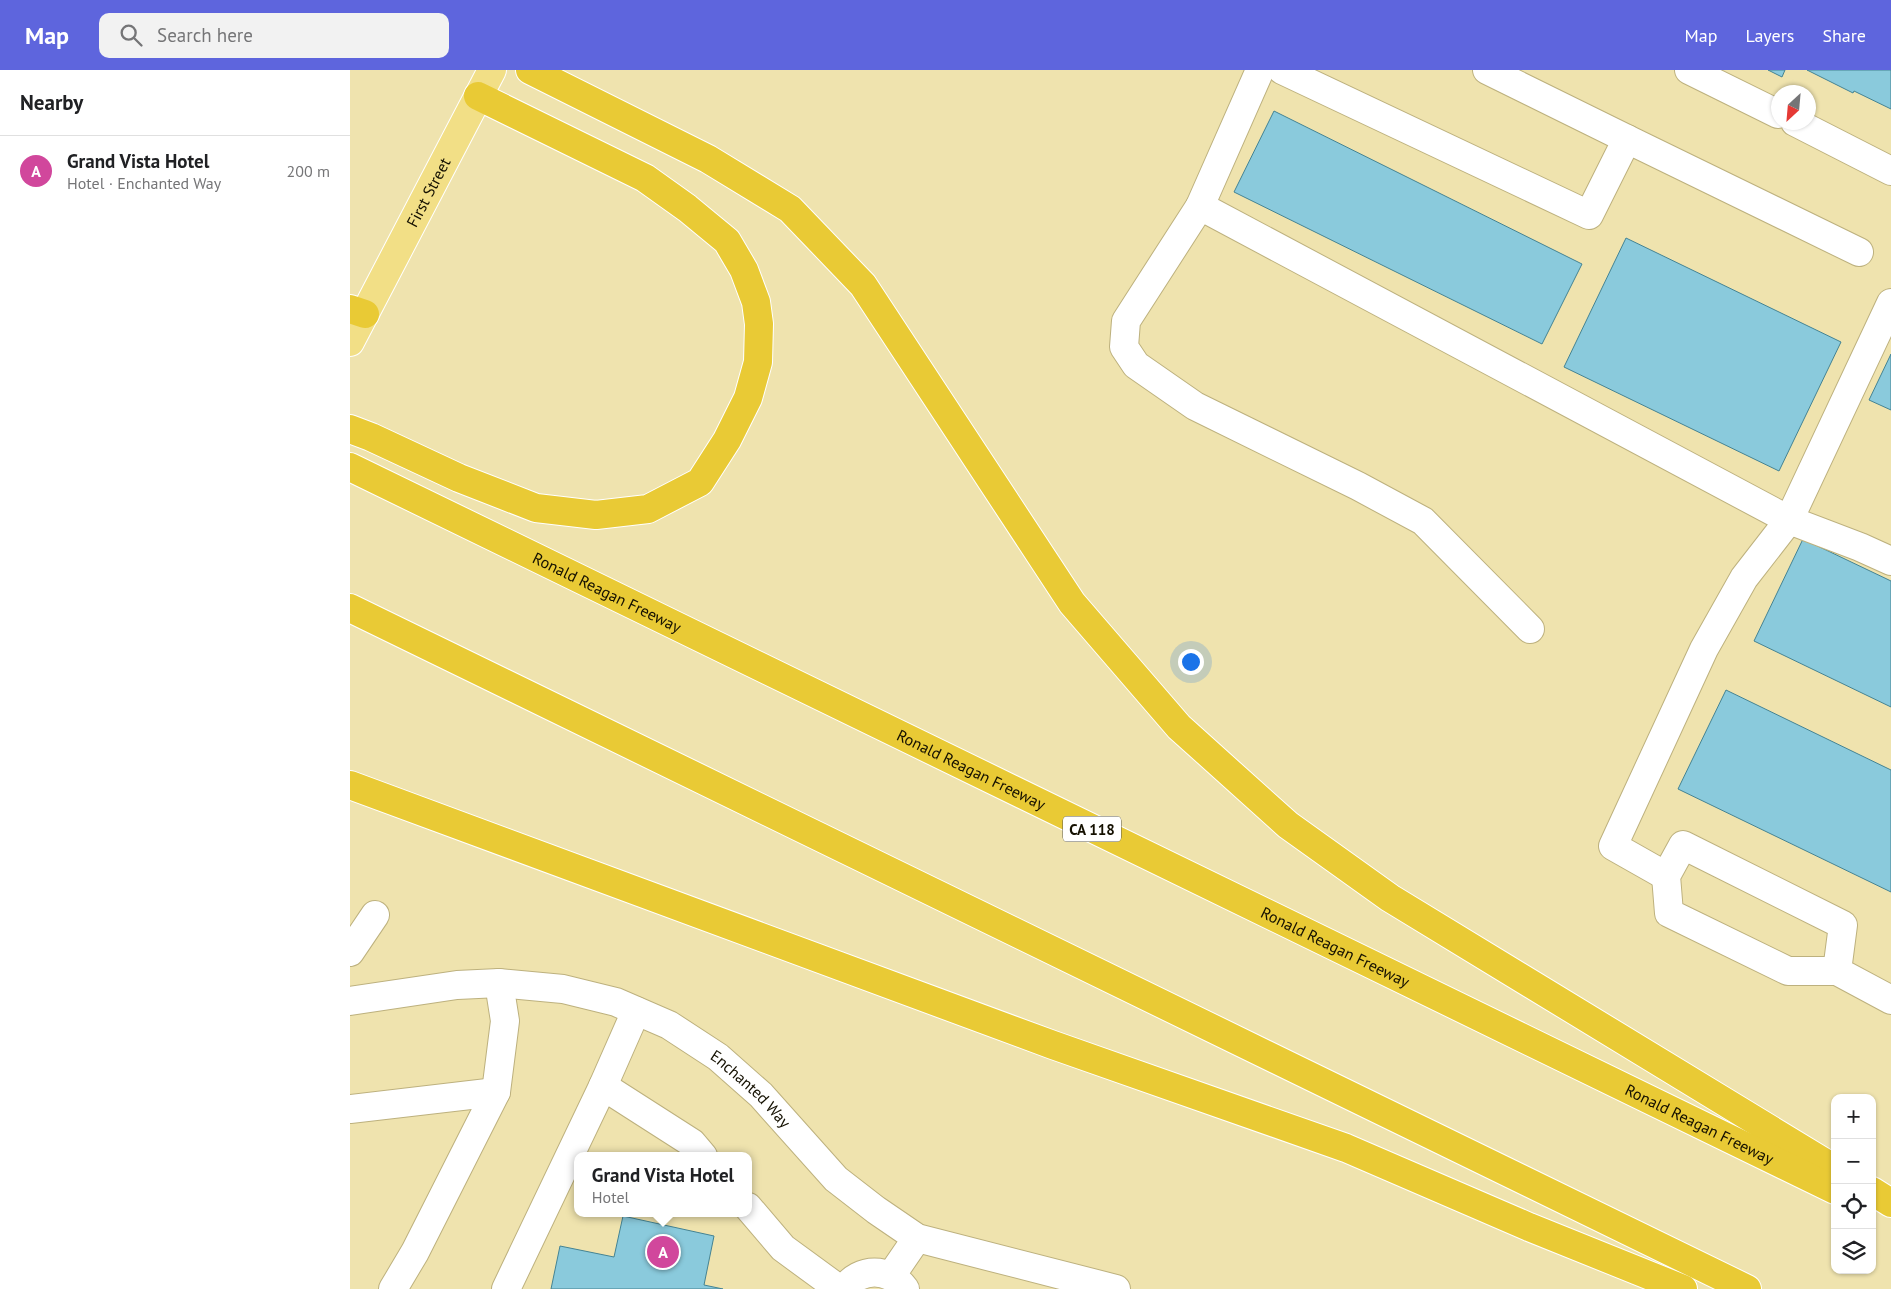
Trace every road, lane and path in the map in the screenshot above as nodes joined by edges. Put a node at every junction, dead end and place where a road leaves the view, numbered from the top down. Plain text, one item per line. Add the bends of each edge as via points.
1 (492, 70) edge
2 (530, 70) edge
3 (1260, 70) edge
4 (1282, 70) edge
5 (1487, 70) edge
6 (1689, 70) edge
7 (478, 96) junction
8 (1771, 111) edge
9 (1812, 130) edge
10 (1627, 139) junction
11 (1891, 171) edge
12 (1200, 206) junction
13 (1859, 252) dead end
14 (1891, 303) edge
15 (357, 311) edge
16 (350, 342) edge
17 (350, 430) edge
18 (350, 467) edge
19 (1789, 520) junction
20 (1891, 561) edge
21 (350, 608) edge
22 (350, 620) edge
23 (1530, 629) dead end
24 (458, 660) junction
25 (350, 785) edge
26 (1666, 876) junction
27 (375, 915) dead end
28 (350, 952) edge
29 (1837, 970) junction
30 (499, 983) junction
31 (1891, 1000) edge
32 (350, 1001) edge
33 (636, 1011) junction
34 (603, 1086) junction
35 (496, 1092) junction
36 (350, 1109) edge
37 (700, 1152) edge
38 (1831, 1167) edge
39 (1831, 1188) edge
40 (1876, 1194) edge
41 (1891, 1203) edge
42 (1876, 1210) edge
43 (752, 1213) edge
44 (1891, 1218) edge
45 (918, 1238) junction
46 (898, 1282) edge
47 (392, 1289) edge
48 (506, 1289) edge
49 (839, 1289) edge
50 (844, 1289) edge
51 (1116, 1289) edge
52 (1683, 1289) edge
53 (1746, 1289) edge

1 - 7 main road, First Street
2 - 38 highway via 708,159 790,209 863,285 1072,603 1179,727 1288,825 1390,898
3 - 12 street
4 - 10 street via 1589,215
5 - 10 street
6 - 8 street
7 - 15 main road, First Street
7 - 17 highway via 644,178 727,241 744,270 756,302 759,324 758,362 748,398 727,440 700,482 648,509 596,515 536,508
9 - 11 street
10 - 13 street
12 - 19 street
12 - 23 street via 1126,321 1124,347 1136,365 1195,406 1423,521
14 - 19 street
15 - 16 main road, First Street
18 - 39 highway, Ronald Reagan Freeway / CA 118
19 - 20 street
19 - 26 street via 1744,578 1704,649 1613,846
21 - 24 highway
22 - 24 highway
24 - 53 highway
25 - 52 highway via 1043,1042 1346,1148
26 - 29 street via 1669,914 1788,971
26 - 29 street via 1683,844 1843,925
27 - 28 street
29 - 31 street
30 - 32 street, Enchanted Way via 457,985
30 - 33 street, Enchanted Way via 562,989 616,1002
30 - 35 street via 505,1021
33 - 34 street
33 - 45 street, Enchanted Way via 669,1025 718,1057 761,1095 836,1179
34 - 37 street via 692,1143
34 - 48 street
35 - 36 street
35 - 47 street via 415,1252
40 - 41 highway
42 - 44 highway
43 - 49 street via 783,1248
45 - 46 street
45 - 51 street, Enchanted Way
46 - 50 street via 880,1272 869,1272 849,1282

